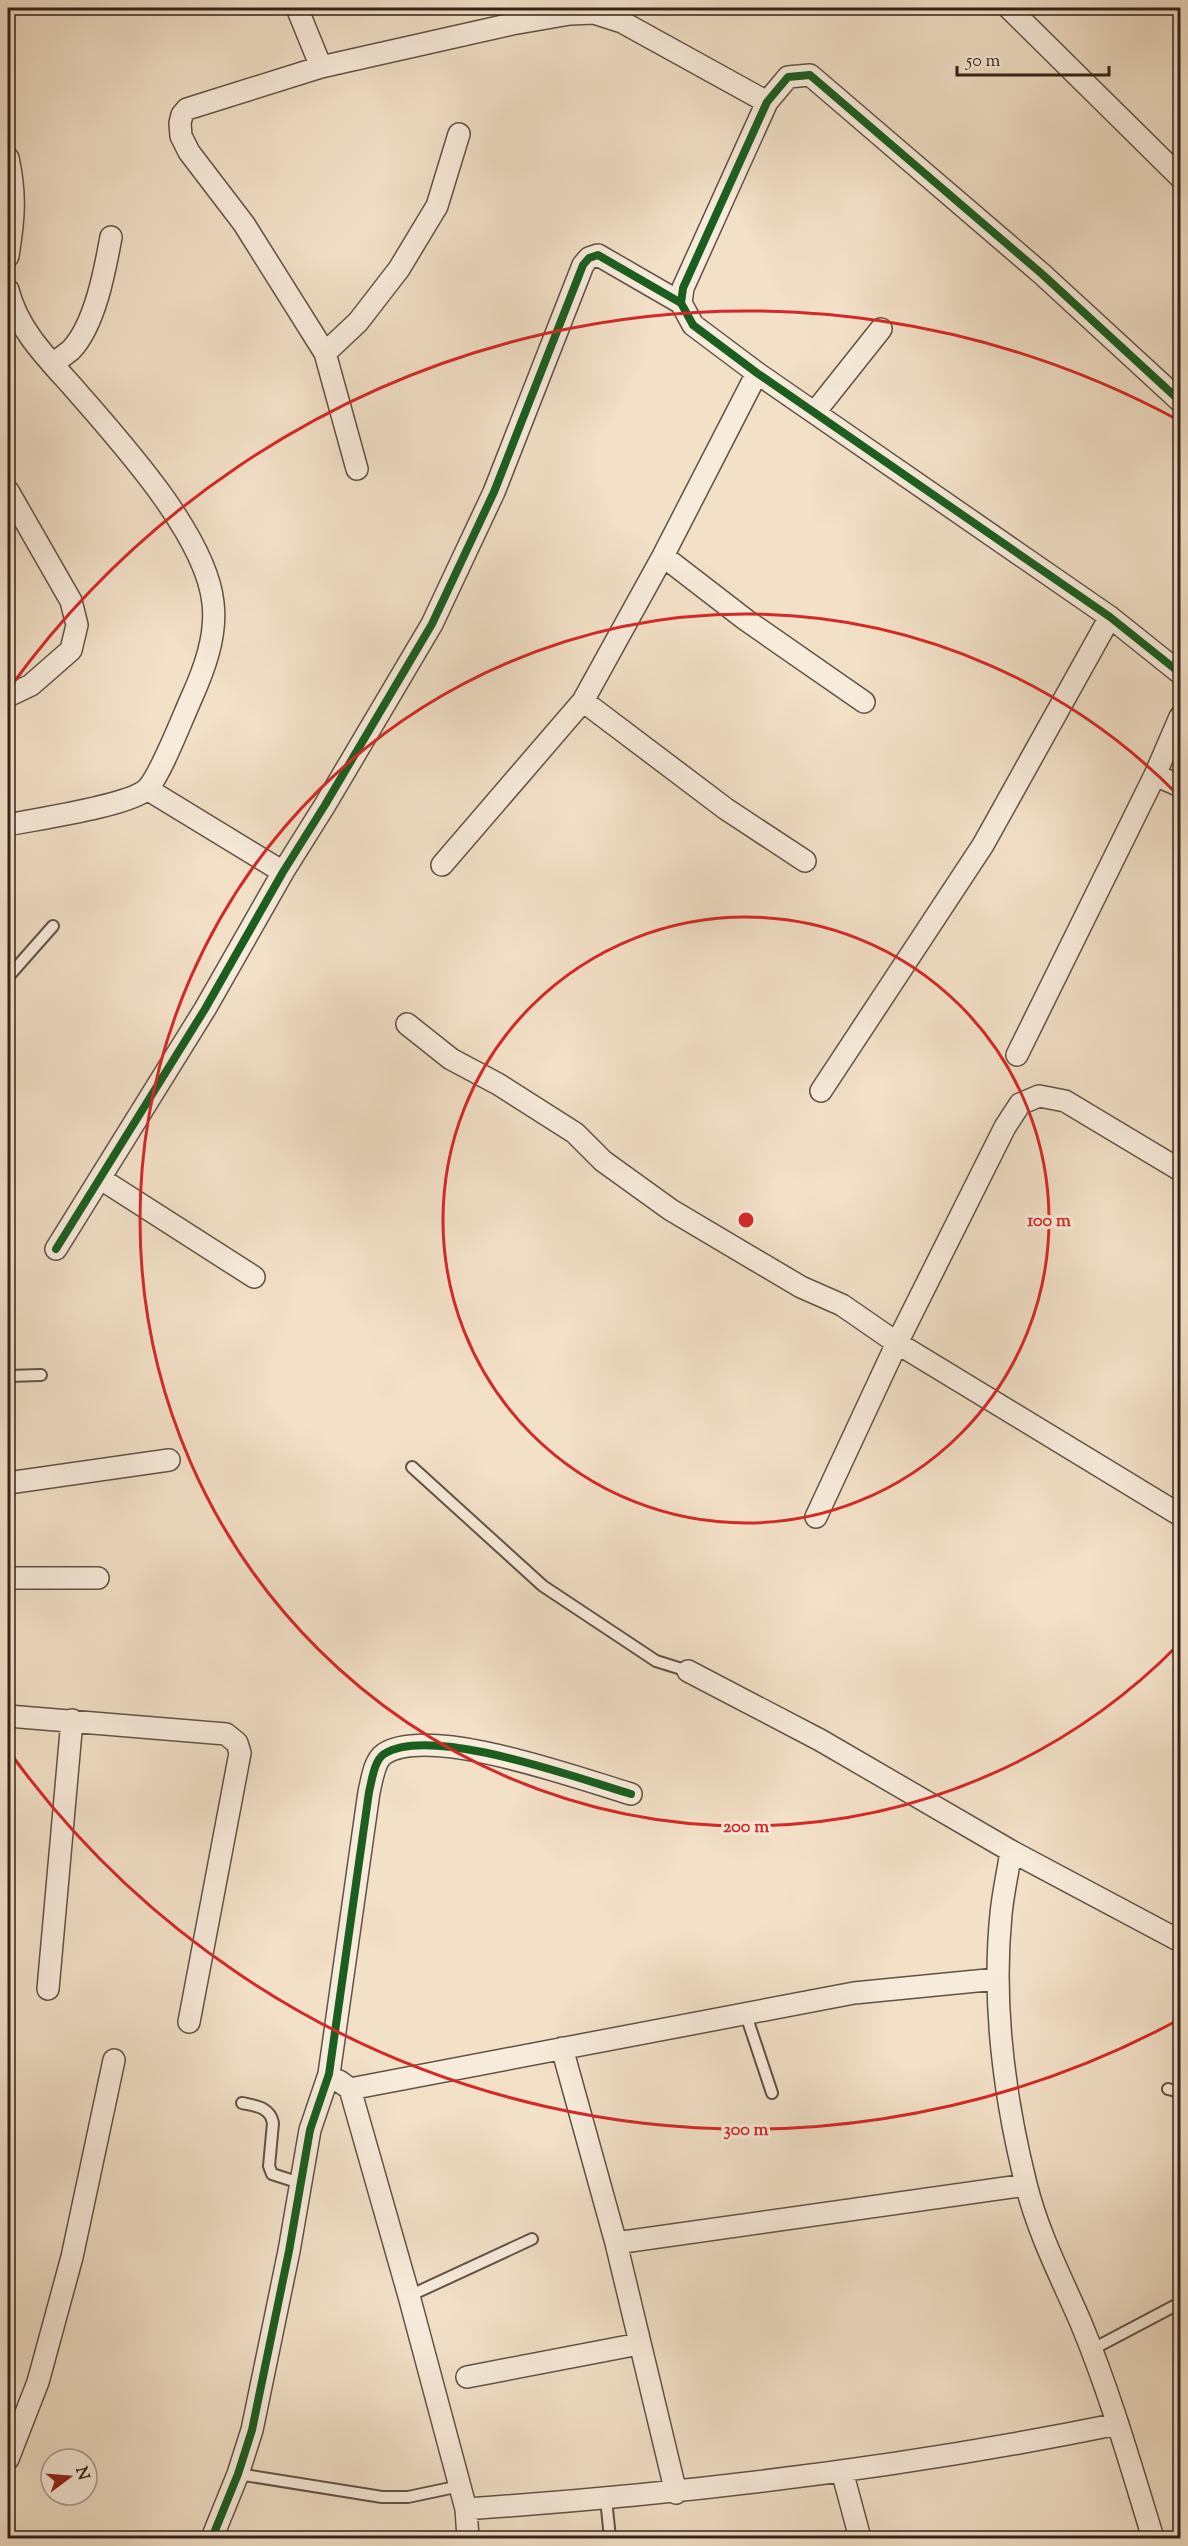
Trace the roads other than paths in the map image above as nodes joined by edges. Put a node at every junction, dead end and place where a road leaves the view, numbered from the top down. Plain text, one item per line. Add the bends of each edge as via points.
1 (297, 8) edge
2 (1010, 8) edge
3 (321, 67) junction
4 (767, 102) junction
5 (459, 134) dead end
6 (8, 158) edge
7 (1180, 177) edge
8 (111, 237) dead end
9 (8, 256) edge
10 (8, 290) edge
11 (681, 303) junction
12 (881, 329) dead end
13 (326, 353) junction
14 (52, 364) junction
15 (757, 373) junction
16 (1180, 401) edge
17 (814, 412) junction
18 (357, 469) dead end
19 (8, 491) edge
20 (663, 556) junction
21 (1110, 617) junction
22 (1180, 673) edge
23 (8, 696) edge
24 (583, 701) junction
25 (864, 702) dead end
26 (1180, 717) edge
27 (1155, 775) junction
28 (1180, 786) edge
29 (147, 789) junction
30 (8, 825) edge
31 (805, 861) dead end
32 (442, 865) dead end
33 (282, 872) junction
34 (52, 926) dead end
35 (8, 977) edge
36 (407, 1024) dead end
37 (1017, 1055) dead end
38 (821, 1091) dead end
39 (1180, 1170) edge
40 (101, 1179) junction
41 (56, 1249) dead end
42 (254, 1277) dead end
43 (897, 1343) junction
44 (41, 1375) dead end
45 (8, 1376) edge
46 (169, 1460) dead end
47 (412, 1467) dead end
48 (8, 1483) edge
49 (1180, 1515) edge
50 (816, 1517) dead end
51 (8, 1578) edge
52 (98, 1578) dead end
53 (688, 1671) joint
54 (8, 1716) edge
55 (72, 1720) junction
56 (631, 1794) dead end
57 (1011, 1851) junction
58 (1180, 1941) edge
59 (997, 1979) junction
60 (48, 1989) dead end
61 (746, 2015) junction
62 (189, 2022) dead end
63 (562, 2048) junction
64 (114, 2060) dead end
65 (329, 2074) junction
66 (350, 2089) junction
67 (1168, 2089) dead end
68 (1180, 2092) edge
69 (772, 2093) dead end
70 (242, 2103) dead end
71 (300, 2182) junction
72 (1026, 2185) junction
73 (532, 2238) dead end
74 (616, 2243) junction
75 (410, 2296) junction
76 (1180, 2303) edge
77 (639, 2344) junction
78 (1091, 2350) junction
79 (467, 2377) dead end
80 (1118, 2424) junction
81 (8, 2459) edge
82 (842, 2472) junction
83 (238, 2474) junction
84 (460, 2486) junction
85 (676, 2493) junction
86 (606, 2499) junction
87 (466, 2509) junction
88 (212, 2538) edge
89 (468, 2538) edge
90 (610, 2538) edge
91 (860, 2538) edge
92 (1153, 2538) edge

1 - 3 street
2 - 7 street
3 - 4 street via 512,24 594,13 622,22
3 - 13 street via 187,109 180,123 189,152 244,224
4 - 11 street via 683,288
4 - 16 street via 788,77 810,75 1042,274
5 - 13 street via 437,206 399,269 358,322
6 - 9 street via 14,187
8 - 14 street via 104,280 91,316 72,349
10 - 14 street via 15,316
11 - 15 street via 693,325
11 - 33 street via 598,255 583,265 494,492 432,624
12 - 17 street
13 - 18 street
14 - 29 street via 135,460 196,548 209,578 214,628 201,678
15 - 17 street
15 - 20 street
17 - 21 street
19 - 23 street via 71,601 77,625 71,650 31,685
20 - 24 street
20 - 25 street via 746,620
21 - 22 street
21 - 38 street via 983,845
24 - 31 street via 726,808
24 - 32 street
26 - 27 street
27 - 28 street
27 - 37 street
29 - 30 street via 121,801
29 - 33 street
33 - 40 street via 205,1010
34 - 35 lane
36 - 43 street via 452,1059 574,1133 603,1161 671,1210 801,1287 842,1305
39 - 43 street via 1065,1101 1039,1096 1020,1104
40 - 41 street
40 - 42 street
43 - 49 street
43 - 50 street
44 - 45 lane
46 - 48 street
47 - 53 lane via 543,1587 656,1660
51 - 52 street
53 - 57 street via 820,1740
54 - 55 street
55 - 60 street
55 - 62 street via 226,1734 237,1743 240,1753
56 - 65 street via 506,1756 425,1744 382,1755 369,1792
57 - 58 street
57 - 59 street via 1001,1913
59 - 61 street via 854,1993
59 - 72 street via 1001,2056
61 - 63 street
61 - 69 lane
63 - 66 street
63 - 74 street
64 - 81 street via 69,2269 38,2382
65 - 66 street
65 - 71 street via 310,2130
66 - 75 street
67 - 68 lane
70 - 71 lane via 264,2109 272,2117 272,2174
71 - 83 street via 252,2430
72 - 74 street
72 - 78 street via 1050,2256
73 - 75 lane
74 - 77 street
75 - 84 street
76 - 78 lane
77 - 79 street
77 - 85 street
78 - 80 street
80 - 82 street
80 - 92 street
82 - 85 street
82 - 91 street
83 - 84 lane via 382,2497 408,2497
83 - 88 street
84 - 87 street
85 - 86 street
86 - 87 street
86 - 90 lane
87 - 89 street

